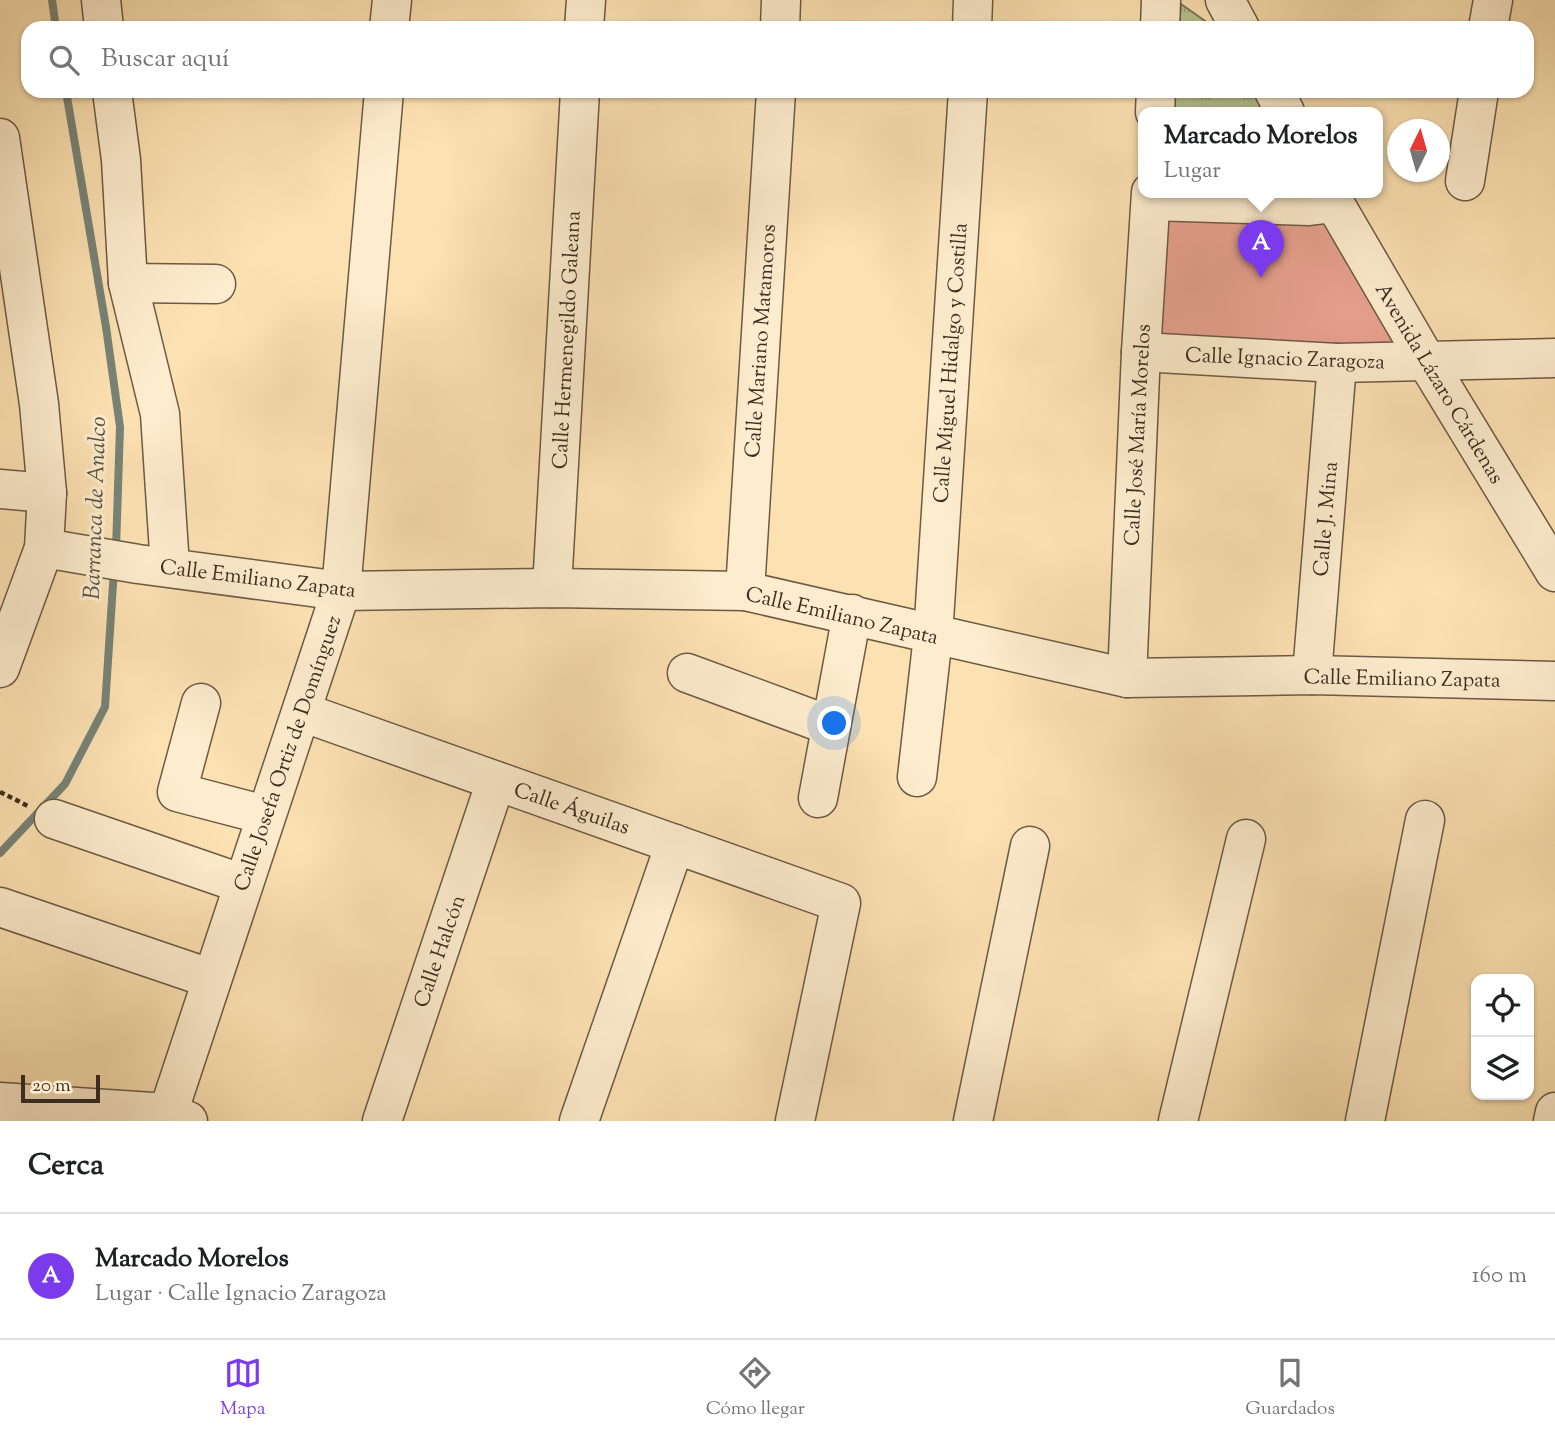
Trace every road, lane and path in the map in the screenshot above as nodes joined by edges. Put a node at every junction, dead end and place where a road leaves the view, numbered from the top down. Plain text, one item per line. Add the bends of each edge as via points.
1 (100, 0) edge
2 (392, 0) edge
3 (586, 0) edge
4 (781, 0) edge
5 (973, 0) edge
6 (1161, 0) edge
7 (1225, 0) edge
8 (1493, 0) edge
9 (103, 21) edge
10 (390, 21) edge
11 (584, 21) edge
12 (780, 21) edge
13 (972, 21) edge
14 (1160, 21) edge
15 (1236, 21) edge
16 (1489, 21) edge
17 (113, 98) edge
18 (383, 98) edge
19 (580, 98) edge
20 (776, 98) edge
21 (968, 98) edge
22 (1478, 98) edge
23 (0, 138) edge
24 (1465, 181) dead end
25 (1151, 198) edge
26 (1169, 198) edge
27 (1331, 198) edge
28 (128, 283) junction
29 (216, 284) dead end
30 (13, 306) edge
31 (1141, 352) junction
32 (1555, 358) edge
33 (1427, 362) junction
34 (1337, 363) junction
35 (0, 489) edge
36 (47, 494) junction
37 (44, 548) junction
38 (154, 565) junction
39 (1555, 572) edge
40 (551, 588) junction
41 (341, 591) junction
42 (745, 591) junction
43 (852, 614) junction
44 (933, 636) junction
45 (0, 668) edge
46 (687, 673) dead end
47 (1312, 675) junction
48 (1126, 678) junction
49 (1555, 681) edge
50 (201, 703) dead end
51 (302, 712) junction
52 (831, 726) junction
53 (917, 777) dead end
54 (496, 781) junction
55 (818, 798) dead end
56 (265, 816) junction
57 (54, 819) dead end
58 (1425, 820) dead end
59 (1246, 839) dead end
60 (675, 844) junction
61 (1030, 846) dead end
62 (243, 884) junction
63 (0, 906) edge
64 (212, 979) junction
65 (0, 1102) edge
66 (1555, 1112) edge
67 (178, 1117) edge
68 (382, 1121) edge
69 (579, 1121) edge
70 (795, 1121) edge
71 (973, 1121) edge
72 (1178, 1121) edge
73 (1365, 1121) edge
74 (1553, 1121) edge

1 - 9 street
2 - 10 street
3 - 11 street
4 - 12 street
5 - 13 street
6 - 14 street
7 - 15 street
8 - 16 street
17 - 28 street
18 - 41 street, Calle Josefa Ortiz de Domínguez
19 - 40 street, Calle Hermenegildo Galeana
20 - 42 street, Calle Mariano Matamoros
21 - 44 street, Calle Miguel Hidalgo y Costilla
22 - 24 street
23 - 30 street
25 - 31 street, Calle José María Morelos
26 - 27 street via 1309,206
27 - 33 street, Avenida Lázaro Cárdenas
28 - 29 street
28 - 38 street via 160,414
30 - 36 street via 39,404
31 - 34 street, Calle Ignacio Zaragoza
31 - 48 street, Calle José María Morelos
32 - 33 street, Calle Ignacio Zaragoza
33 - 34 street, Calle Ignacio Zaragoza
33 - 39 street, Avenida Lázaro Cárdenas
34 - 47 street, Calle J. Mina
35 - 36 street
36 - 37 street
37 - 38 street, Calle Emiliano Zapata
37 - 45 street
38 - 41 street, Calle Emiliano Zapata
40 - 41 street, Calle Emiliano Zapata
40 - 42 street, Calle Emiliano Zapata
41 - 51 street, Calle Josefa Ortiz de Domínguez
42 - 43 street, Calle Emiliano Zapata
43 - 44 street, Calle Emiliano Zapata
43 - 52 street
44 - 48 street, Calle Emiliano Zapata
44 - 53 street, Calle Miguel Hidalgo y Costilla
46 - 52 street
47 - 48 street, Calle Emiliano Zapata
47 - 49 street, Calle Emiliano Zapata
50 - 56 street via 177,792
51 - 54 street, Calle Águilas
51 - 56 street, Calle Josefa Ortiz de Domínguez
52 - 55 street
54 - 60 street, Calle Águilas
54 - 68 street, Calle Halcón
56 - 62 street, Calle Josefa Ortiz de Domínguez
57 - 62 street
58 - 73 street
59 - 72 street
60 - 69 street
60 - 70 street, Calle Águilas via 841,903
61 - 71 street
62 - 64 street, Calle Josefa Ortiz de Domínguez
63 - 64 street
64 - 67 street, Calle Josefa Ortiz de Domínguez
65 - 67 street
66 - 74 street

